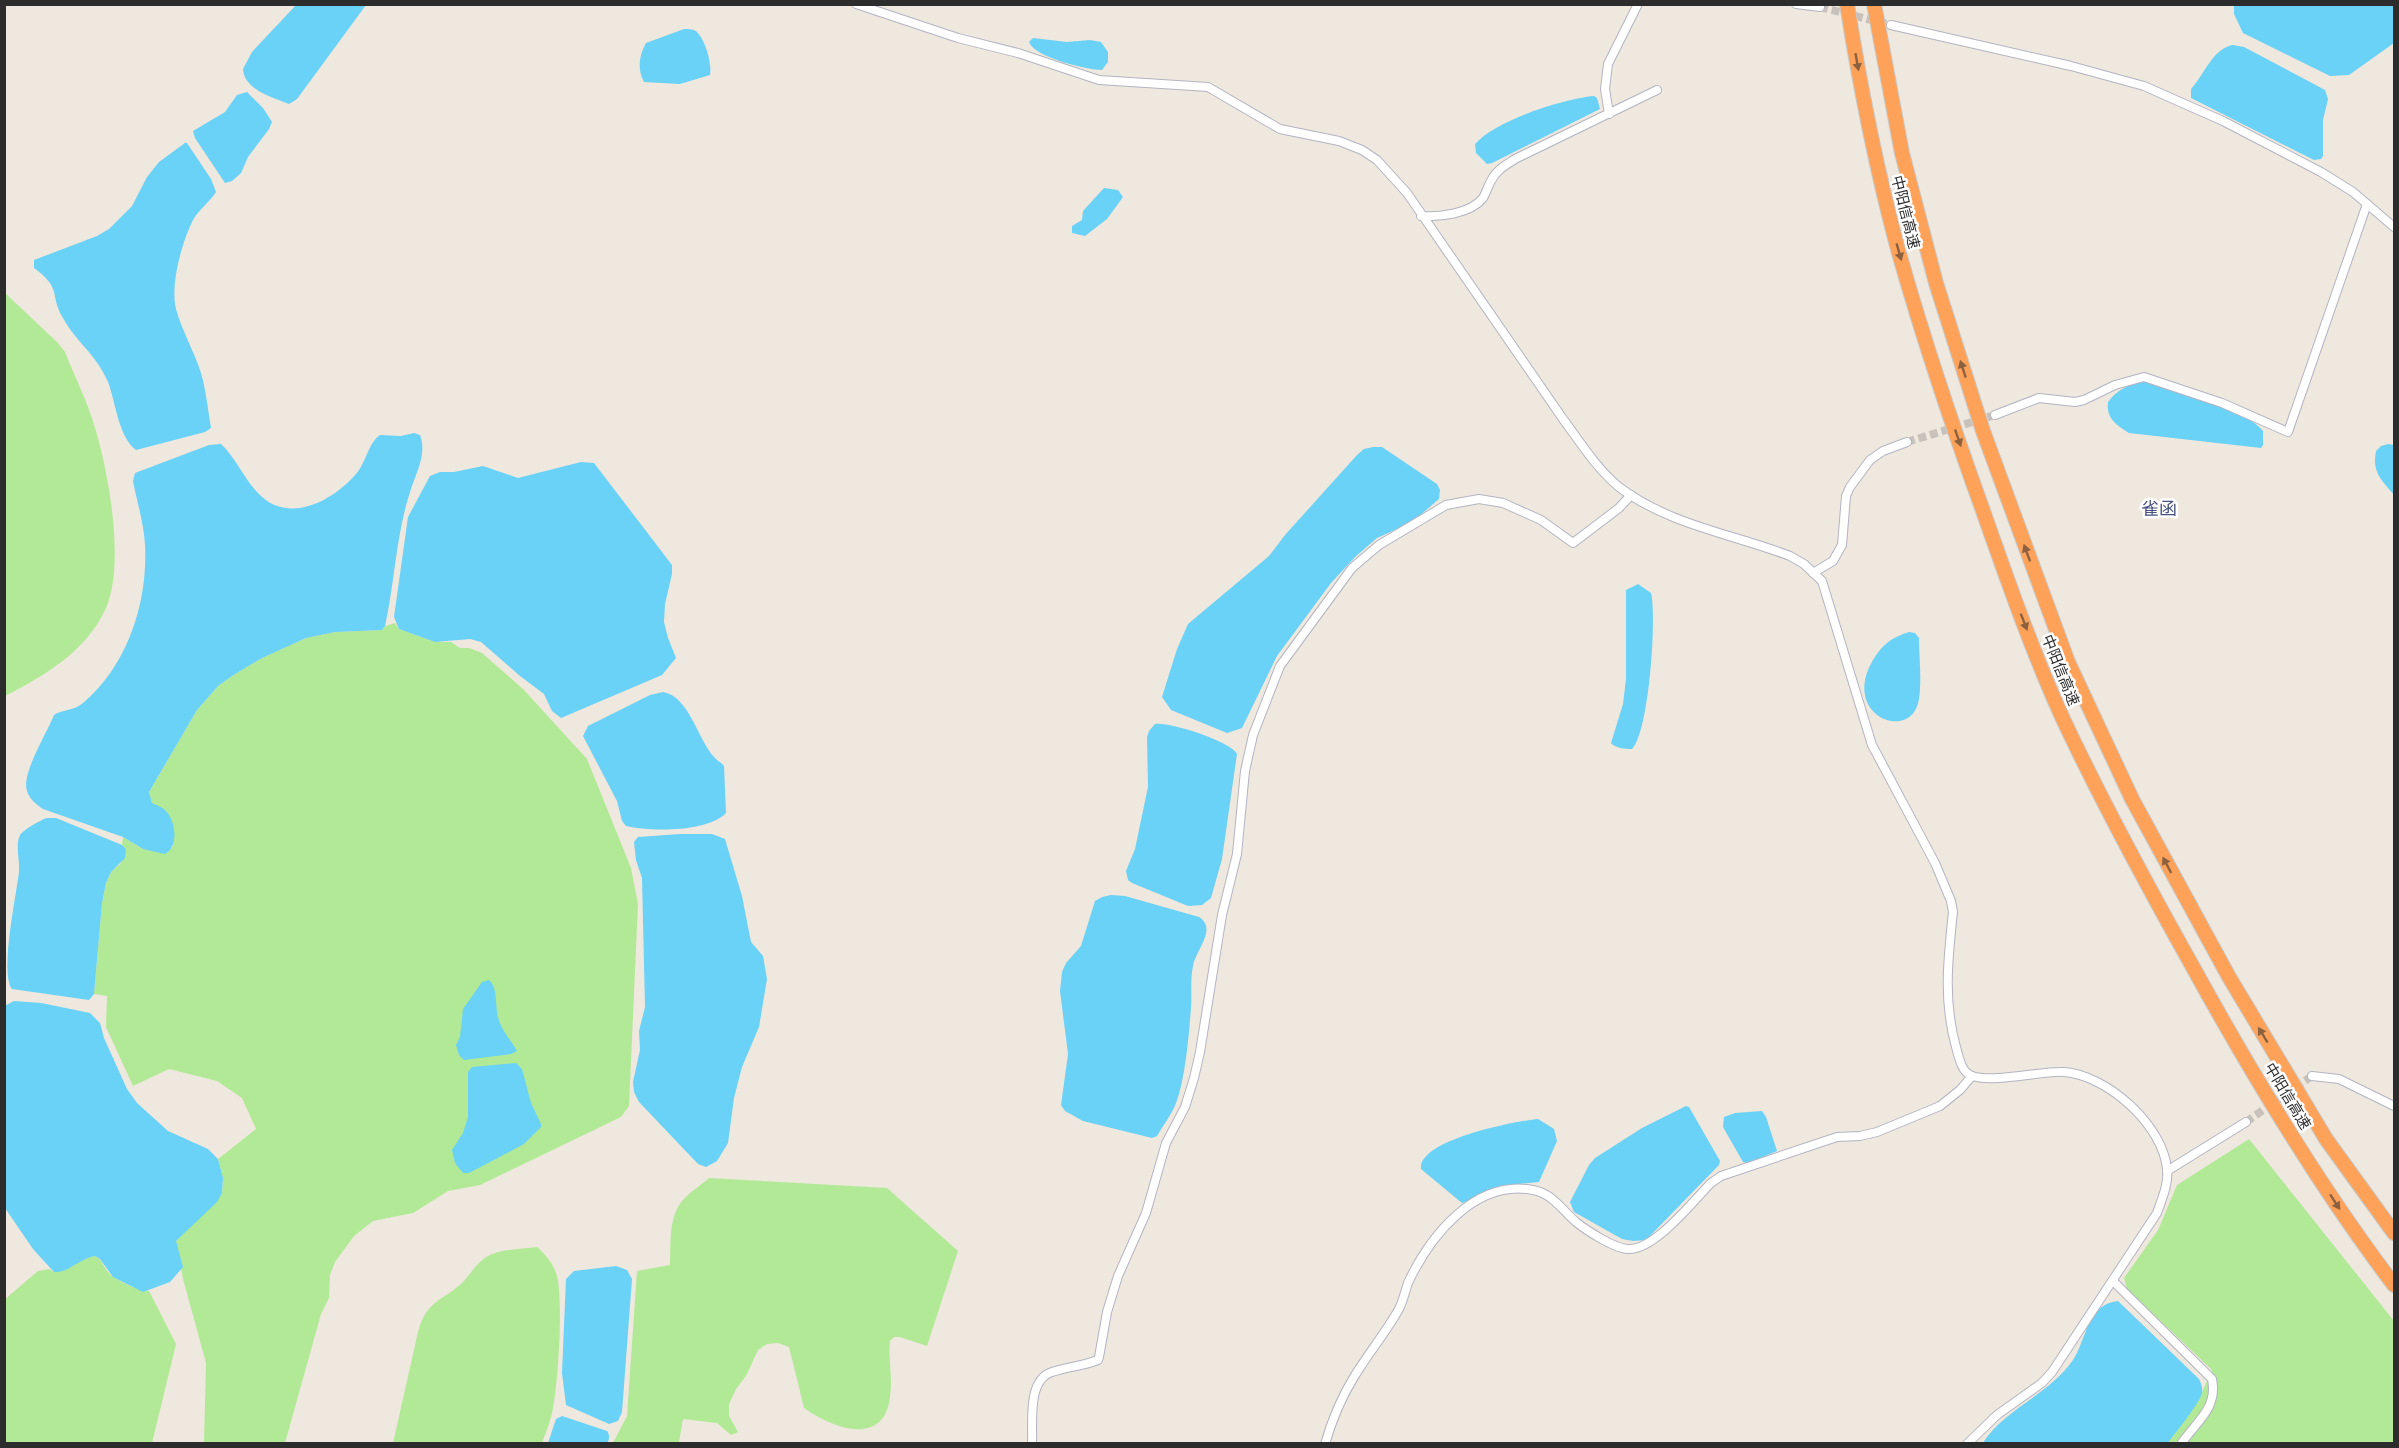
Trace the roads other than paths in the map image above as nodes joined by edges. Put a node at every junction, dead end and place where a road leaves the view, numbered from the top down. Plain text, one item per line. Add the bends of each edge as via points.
1 (856, 4) edge
2 (1638, 4) edge
3 (1796, 4) edge
4 (1847, 4) edge
5 (1874, 4) edge
6 (1820, 7) dead end
7 (1891, 25) tunnel mouth
8 (1657, 90) dead end
9 (1609, 114) junction
10 (2367, 204) junction
11 (1421, 216) junction
12 (2394, 227) edge
13 (1995, 415) tunnel mouth
14 (1906, 442) tunnel mouth
15 (1631, 495) junction
16 (1813, 573) junction
17 (1972, 1076) junction
18 (2312, 1076) tunnel mouth
19 (2394, 1106) edge
20 (2246, 1122) tunnel mouth
21 (2168, 1171) junction
22 (2394, 1233) edge
23 (2113, 1281) junction
24 (2394, 1285) edge
25 (1032, 1443) edge
26 (1325, 1443) edge
27 (1967, 1443) edge
28 (2181, 1443) edge

1 - 11 street via 1099,80 1208,87 1280,129 1340,141 1362,150 1385,168
2 - 9 street via 1608,64 1605,89
3 - 6 street
4 -> 24 highway, 中阳信高速 via 1876,159 1910,291 1989,528 2062,715 2160,909 2238,1046 2353,1230
22 -> 5 highway, 中阳信高速 via 2326,1138 2229,977 2132,799 2073,673 1987,442 1939,293 1902,153
7 - 10 street via 2144,86 2321,172
8 - 9 street
9 - 11 street via 1515,159 1499,170 1474,205 1454,213
10 - 12 street
10 - 13 street via 2288,432 2222,403 2144,377 2084,400 2039,398
11 - 15 street via 1587,452
14 - 16 street via 1869,460 1846,496 1839,554
15 - 16 street via 1681,521 1790,556
15 - 25 street via 1573,543 1515,507 1479,499 1446,505 1378,545 1352,568 1280,666 1253,735 1245,771 1237,854 1218,935 1200,1052 1185,1107 1166,1143 1146,1213 1118,1276 1098,1360 1051,1372 1040,1382 1035,1393
16 - 17 street via 1822,581 1872,745 1952,901 1946,998 1959,1058 1965,1072
17 - 21 street via 1987,1079 2065,1072 2099,1084 2141,1116 2158,1140
17 - 26 street via 1940,1106 1877,1132 1837,1137 1721,1176 1654,1240 1635,1249 1618,1247 1577,1223 1537,1190 1504,1190 1468,1204 1432,1244 1409,1283 1400,1308 1353,1378
18 - 19 street via 2339,1079
20 - 21 street
21 - 23 street via 2157,1213
23 - 27 street via 2047,1378
23 - 28 street via 2212,1378 2211,1405

